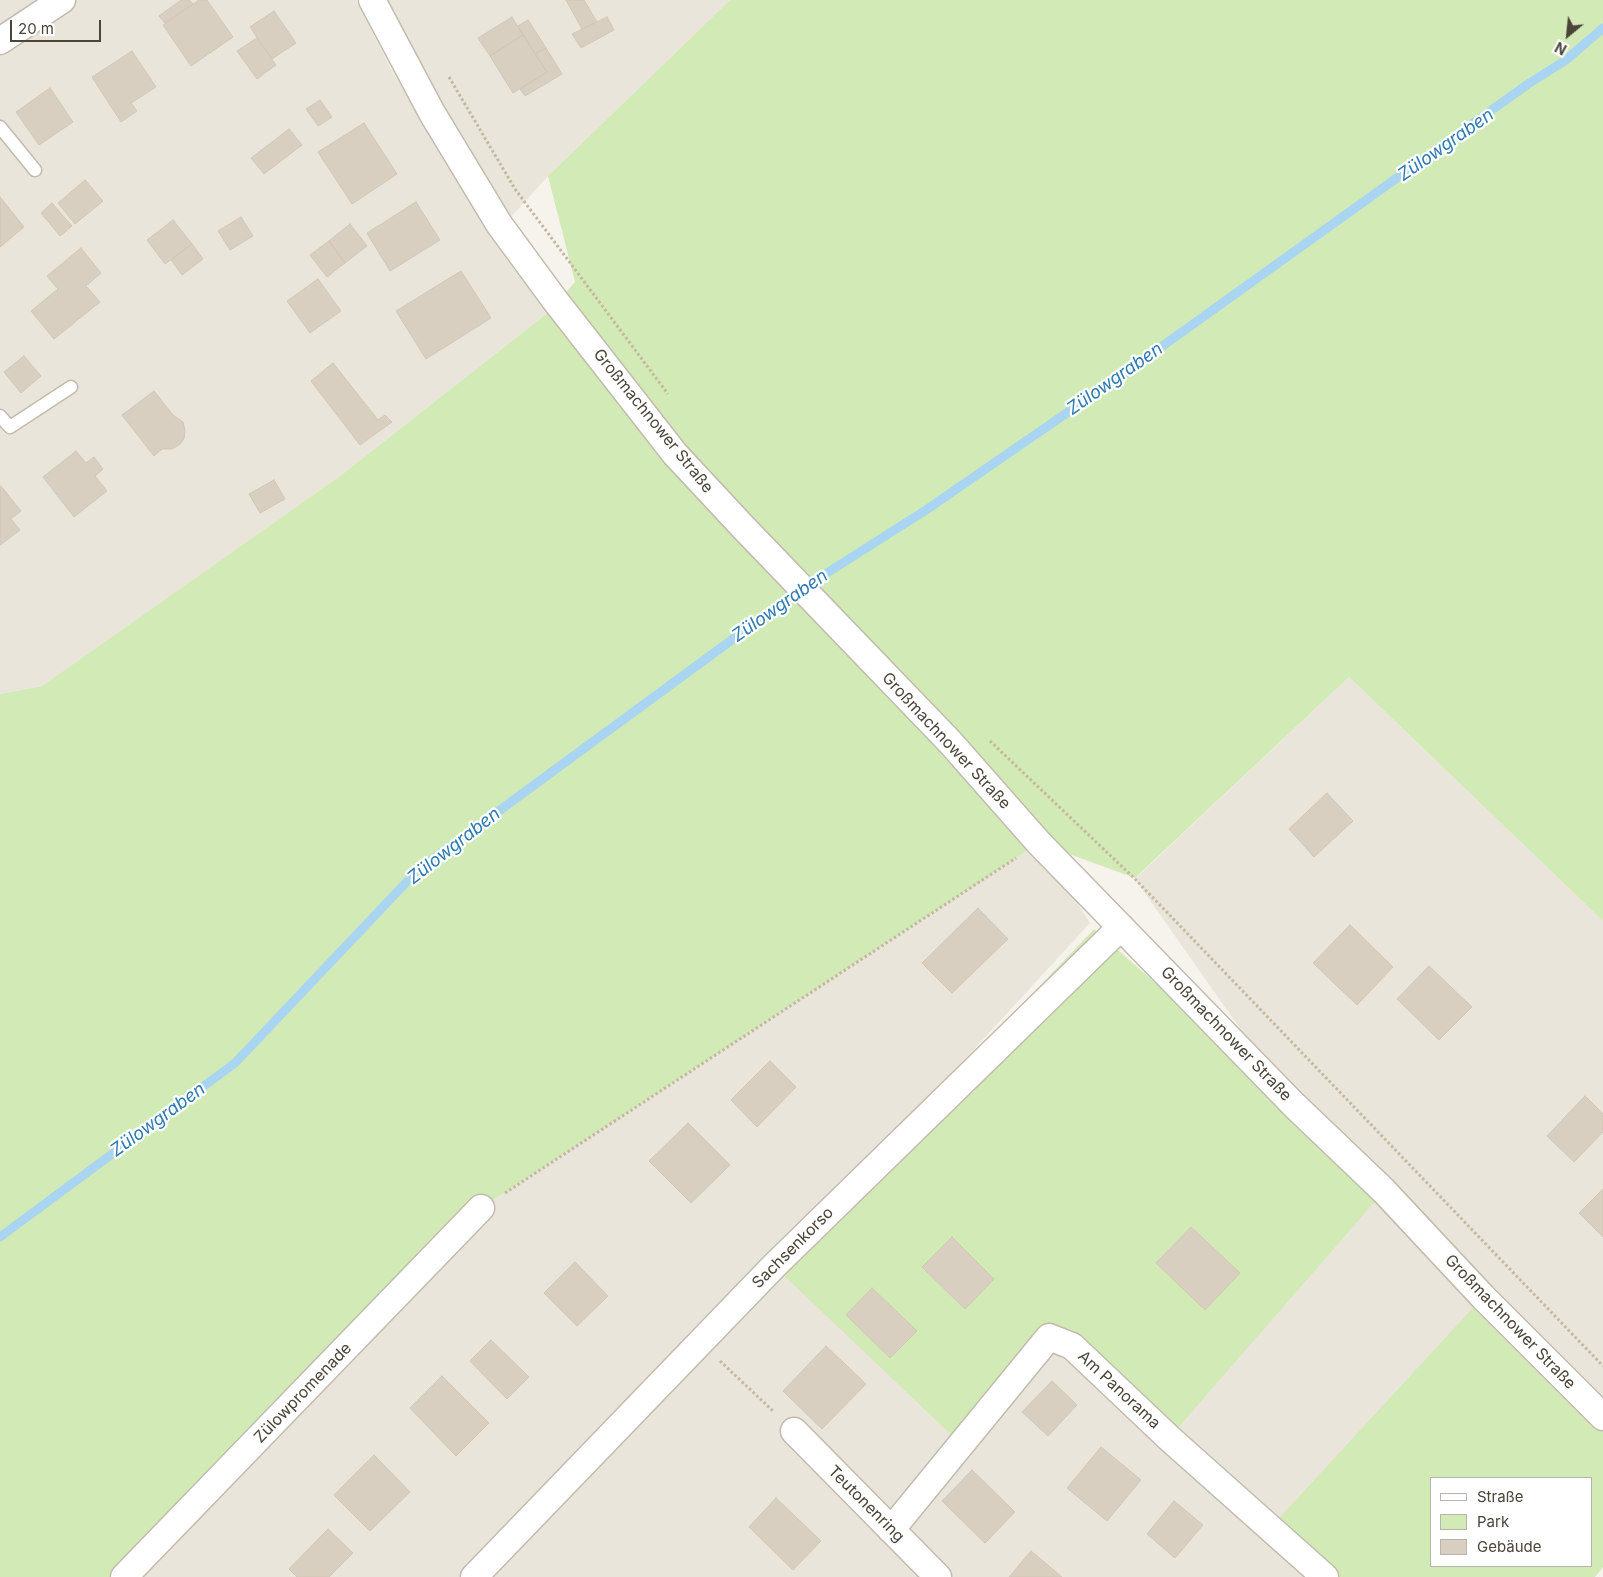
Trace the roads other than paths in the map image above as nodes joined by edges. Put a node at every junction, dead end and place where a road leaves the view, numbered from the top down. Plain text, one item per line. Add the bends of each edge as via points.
1 (62, 0) edge
2 (372, 0) edge
3 (0, 41) edge
4 (0, 127) edge
5 (35, 170) dead end
6 (71, 386) dead end
7 (0, 416) edge
8 (1121, 927) junction
9 (481, 1208) road end
10 (1603, 1417) edge
11 (794, 1431) road end
12 (891, 1530) junction
13 (124, 1577) edge
14 (474, 1577) edge
15 (938, 1577) edge
16 (1325, 1577) edge

1 - 3 street
2 - 8 street, Großmachnower Straße via 432,113 499,224 675,454 950,742 1039,843
4 - 5 lane
6 - 7 lane via 10,428
8 - 10 street, Großmachnower Straße
8 - 14 street, Sachsenkorso via 774,1266
9 - 13 street, Zülowpromenade
11 - 12 street, Teutonenring
12 - 15 street, Teutonenring
12 - 16 street, Am Panorama via 1049,1337 1072,1346

